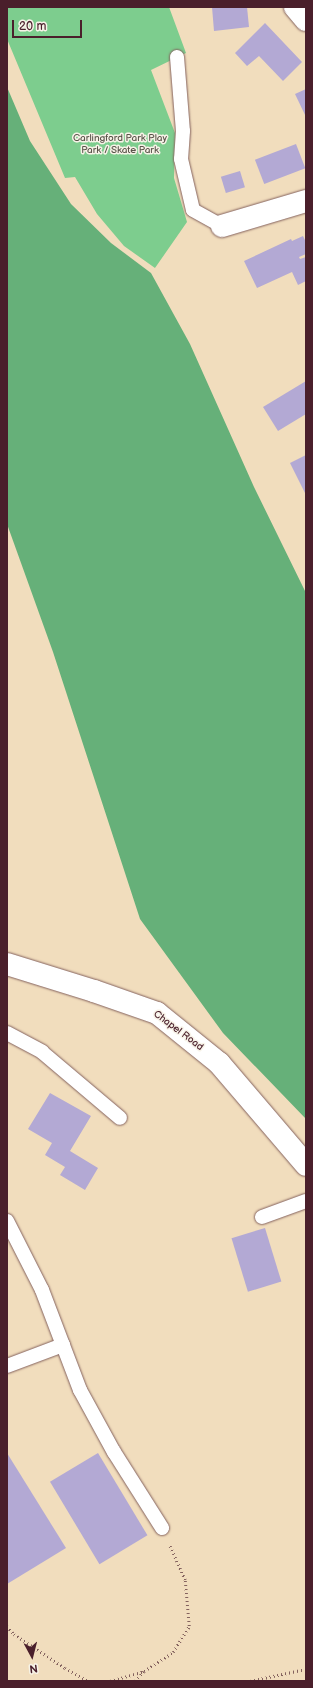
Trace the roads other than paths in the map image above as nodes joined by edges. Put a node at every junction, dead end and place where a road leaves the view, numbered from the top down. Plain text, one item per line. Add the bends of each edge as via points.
1 (295, 7) edge
2 (306, 20) edge
3 (177, 57) dead end
4 (306, 202) edge
5 (222, 226) joint
6 (7, 964) edge
7 (7, 1033) edge
8 (120, 1118) dead end
9 (306, 1164) edge
10 (306, 1201) edge
11 (262, 1218) dead end
12 (7, 1221) edge
13 (63, 1345) junction
14 (7, 1366) edge
15 (162, 1528) road end

1 - 2 street
3 - 5 lane via 183,131 181,160 193,210
4 - 5 street
6 - 9 street, Chapel Road via 94,990 157,1013 219,1063
7 - 8 lane via 42,1052
10 - 11 lane
12 - 13 lane via 42,1290
13 - 14 lane
13 - 15 lane via 80,1390 114,1452

